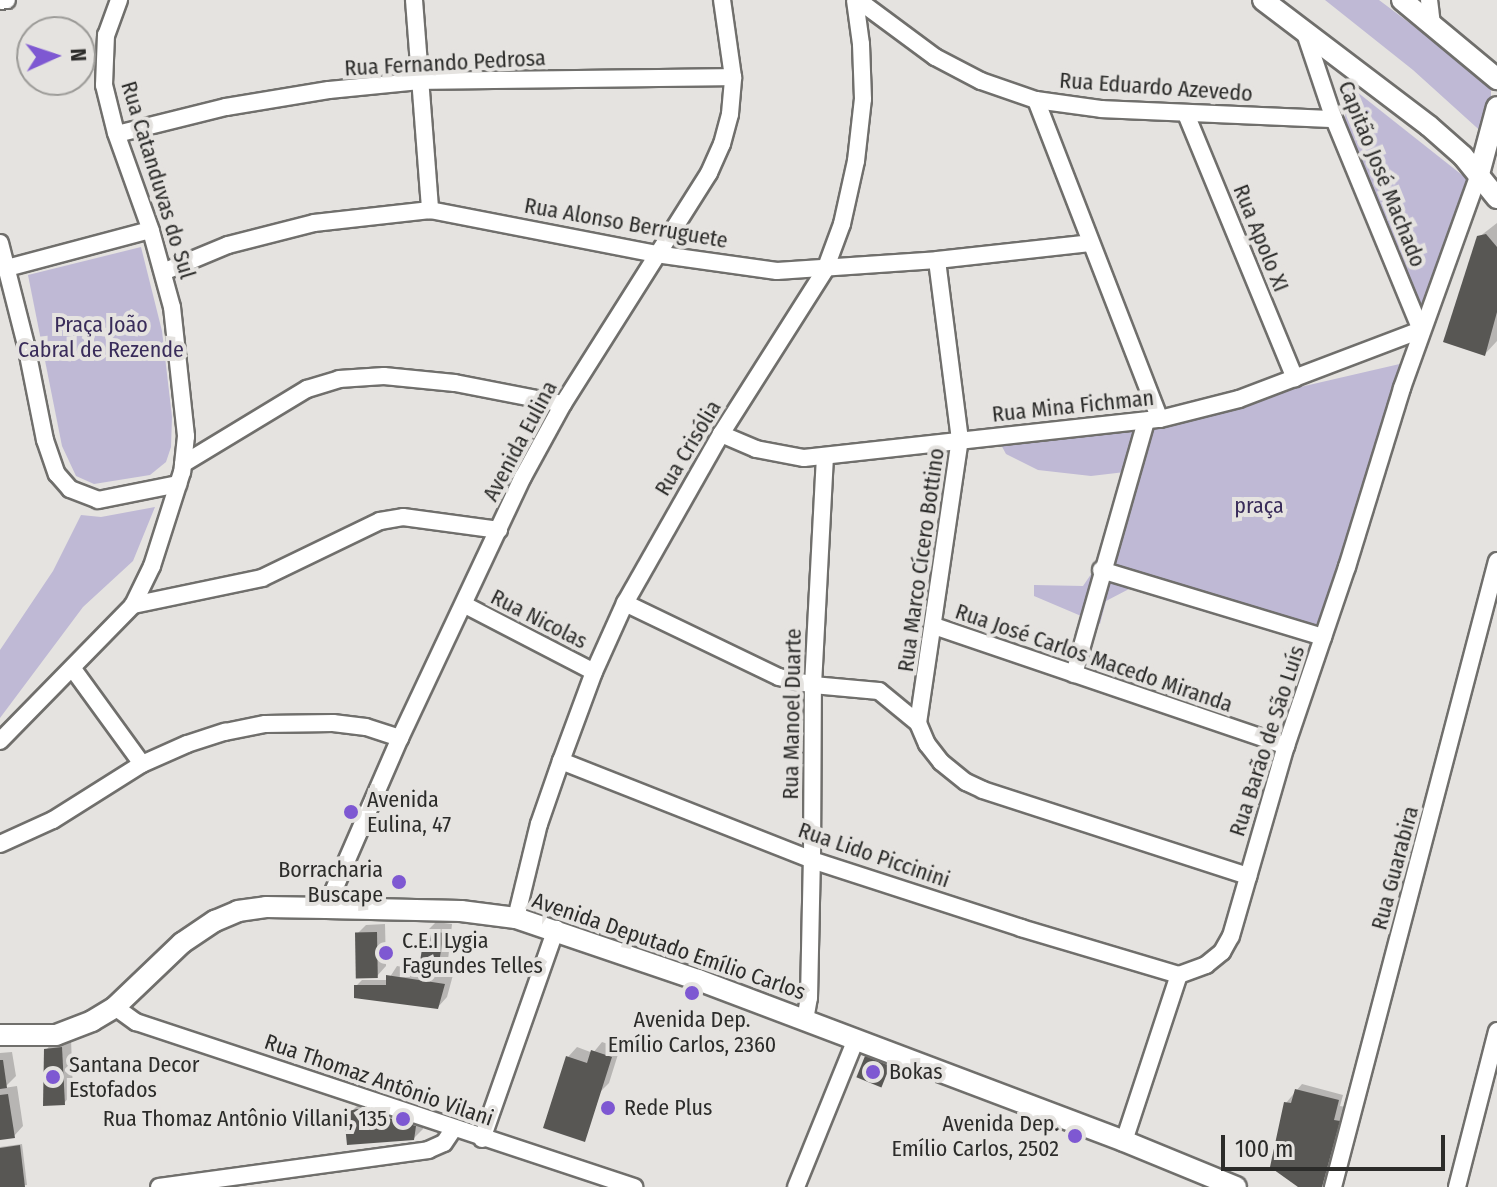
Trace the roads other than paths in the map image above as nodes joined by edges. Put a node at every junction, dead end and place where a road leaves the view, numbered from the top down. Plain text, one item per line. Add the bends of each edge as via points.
1 (7, 0) edge
2 (119, 0) edge
3 (414, 0) edge
4 (722, 0) edge
5 (857, 0) edge
6 (1263, 0) edge
7 (1402, 0) edge
8 (1429, 0) edge
9 (0, 1) edge
10 (1432, 25) junction
11 (1305, 33) junction
12 (733, 77) junction
13 (1497, 79) edge
14 (420, 81) junction
15 (1036, 100) junction
16 (1497, 107) edge
17 (1186, 114) junction
18 (1334, 119) junction
19 (117, 134) junction
20 (1479, 174) junction
21 (1497, 198) edge
22 (430, 210) junction
23 (150, 230) junction
24 (0, 243) edge
25 (1090, 243) junction
26 (656, 254) junction
27 (937, 260) junction
28 (3, 266) edge
29 (825, 270) junction
30 (163, 272) junction
31 (1421, 330) junction
32 (1295, 378) junction
33 (563, 404) junction
34 (1153, 420) junction
35 (721, 434) junction
36 (960, 440) junction
37 (825, 457) junction
38 (183, 464) junction
39 (178, 484) junction
40 (499, 530) junction
41 (1497, 561) edge
42 (1101, 570) junction
43 (625, 603) junction
44 (133, 605) junction
45 (465, 605) junction
46 (934, 626) junction
47 (1323, 637) junction
48 (73, 669) junction
49 (594, 672) junction
50 (1074, 674) junction
51 (813, 685) junction
52 (918, 723) junction
53 (400, 738) junction
54 (0, 741) edge
55 (1286, 746) junction
56 (561, 761) junction
57 (142, 764) junction
58 (0, 844) edge
59 (812, 860) junction
60 (1248, 876) junction
61 (326, 908) junction
62 (516, 918) junction
63 (556, 929) junction
64 (1179, 975) junction
65 (115, 1007) junction
66 (805, 1020) junction
67 (1497, 1031) edge
68 (0, 1035) edge
69 (856, 1039) junction
70 (454, 1128) junction
71 (482, 1139) junction
72 (1124, 1141) junction
73 (273, 1170) junction
74 (159, 1187) edge
75 (276, 1187) edge
76 (634, 1187) edge
77 (796, 1187) edge
78 (1236, 1187) edge
79 (1333, 1187) edge
80 (1457, 1187) edge

1 - 9 street
2 - 19 street, Rua Catanduvas do Sul via 103,59
3 - 14 street
4 - 12 street, Avenida Eulina
5 - 15 street, Rua Eduardo Azevedo via 935,57 981,81
5 - 29 street, Rua Crisólia via 862,85 858,146 842,224
6 - 11 main road
7 - 10 main road
8 - 10 street
10 - 13 main road
11 - 18 street, Capitão José Machado
11 - 20 main road via 1373,80
12 - 14 street, Rua Fernando Pedrosa
12 - 26 street, Avenida Eulina via 722,144
14 - 19 street, Rua Fernando Pedrosa via 226,107
14 - 22 street
15 - 17 street, Rua Eduardo Azevedo
15 - 25 street
16 - 20 main road
17 - 18 street, Rua Eduardo Azevedo
17 - 32 street, Rua Apolo XI
18 - 31 street, Capitão José Machado
19 - 23 street, Rua Catanduvas do Sul
20 - 21 main road
20 - 31 street, Rua Barão de São Luís
22 - 26 street, Rua Alonso Berruguete
22 - 30 street, Rua Alonso Berruguete via 314,223 228,245
23 - 28 street
23 - 30 street, Rua Catanduvas do Sul
24 - 28 street
25 - 27 street, Rua Alonso Berruguete
25 - 34 street
26 - 29 street, Rua Alonso Berruguete via 777,271
26 - 33 street, Avenida Eulina
27 - 29 street, Rua Alonso Berruguete
27 - 36 street, Rua Marco Cícero Bottino
28 - 39 street via 57,474 70,489 98,500
29 - 35 street, Rua Crisólia
30 - 38 street, Rua Catanduvas do Sul via 181,360
31 - 32 street, Rua Mina Fichman
31 - 47 street, Rua Barão de São Luís
32 - 34 street, Rua Mina Fichman via 1207,409
33 - 38 street via 455,383 384,376 339,379 307,389
33 - 40 street, Avenida Eulina
34 - 36 street, Rua Mina Fichman
34 - 42 street
35 - 37 street, Rua Mina Fichman via 782,456
35 - 43 street, Rua Crisólia
36 - 37 street, Rua Mina Fichman
36 - 46 street, Rua Marco Cícero Bottino
37 - 51 street, Rua Manoel Duarte
38 - 39 street, Rua Catanduvas do Sul
39 - 44 street, Rua Catanduvas do Sul via 152,566
40 - 44 street via 403,517 380,521 262,578
40 - 45 street, Avenida Eulina
41 - 79 street, Rua Guarabira
42 - 47 street
42 - 50 street
43 - 49 street, Rua Crisólia
43 - 51 street via 758,668
44 - 48 street, Rua Catanduvas do Sul
45 - 49 street, Rua Nicolas
45 - 53 street, Avenida Eulina
46 - 50 street, Rua José Carlos Macedo Miranda
46 - 52 street, Rua Marco Cícero Bottino
47 - 55 street, Rua Barão de São Luís
48 - 54 street, Rua Catanduvas do Sul
48 - 57 street
49 - 56 street, Rua Crisólia
50 - 55 street, Rua José Carlos Macedo Miranda
51 - 52 street via 879,691
51 - 59 street, Rua Manoel Duarte
52 - 60 street via 941,762 966,782
53 - 57 street via 333,723 265,724 187,744
53 - 61 street, Avenida Eulina
55 - 60 street, Rua Barão de São Luís
56 - 59 street, Rua Lido Piccinini
56 - 62 street, Rua Crisólia
57 - 58 street via 53,820
59 - 64 street, Rua Lido Piccinini
59 - 66 street, Rua Manoel Duarte
60 - 64 street, Rua Barão de São Luís via 1222,952
61 - 62 main road, Avenida Deputado Emílio Carlos via 461,911
61 - 65 main road, Avenida Deputado Emílio Carlos via 266,907 215,921 182,943
62 - 63 main road, Avenida Deputado Emílio Carlos
63 - 66 main road, Avenida Deputado Emílio Carlos
63 - 71 street
64 - 72 street
65 - 68 main road, Avenida Deputado Emílio Carlos via 56,1035
65 - 70 street, Rua Thomaz Antônio Vilani via 136,1022
66 - 69 main road, Avenida Deputado Emílio Carlos
67 - 80 street
69 - 72 main road, Avenida Deputado Emílio Carlos
69 - 77 street
70 - 71 street, Rua Thomaz Antônio Vilani
70 - 73 street via 444,1143 428,1150
71 - 76 street, Rua Thomaz Antônio Vilani
72 - 78 main road, Avenida Deputado Emílio Carlos
73 - 74 street
73 - 75 street

